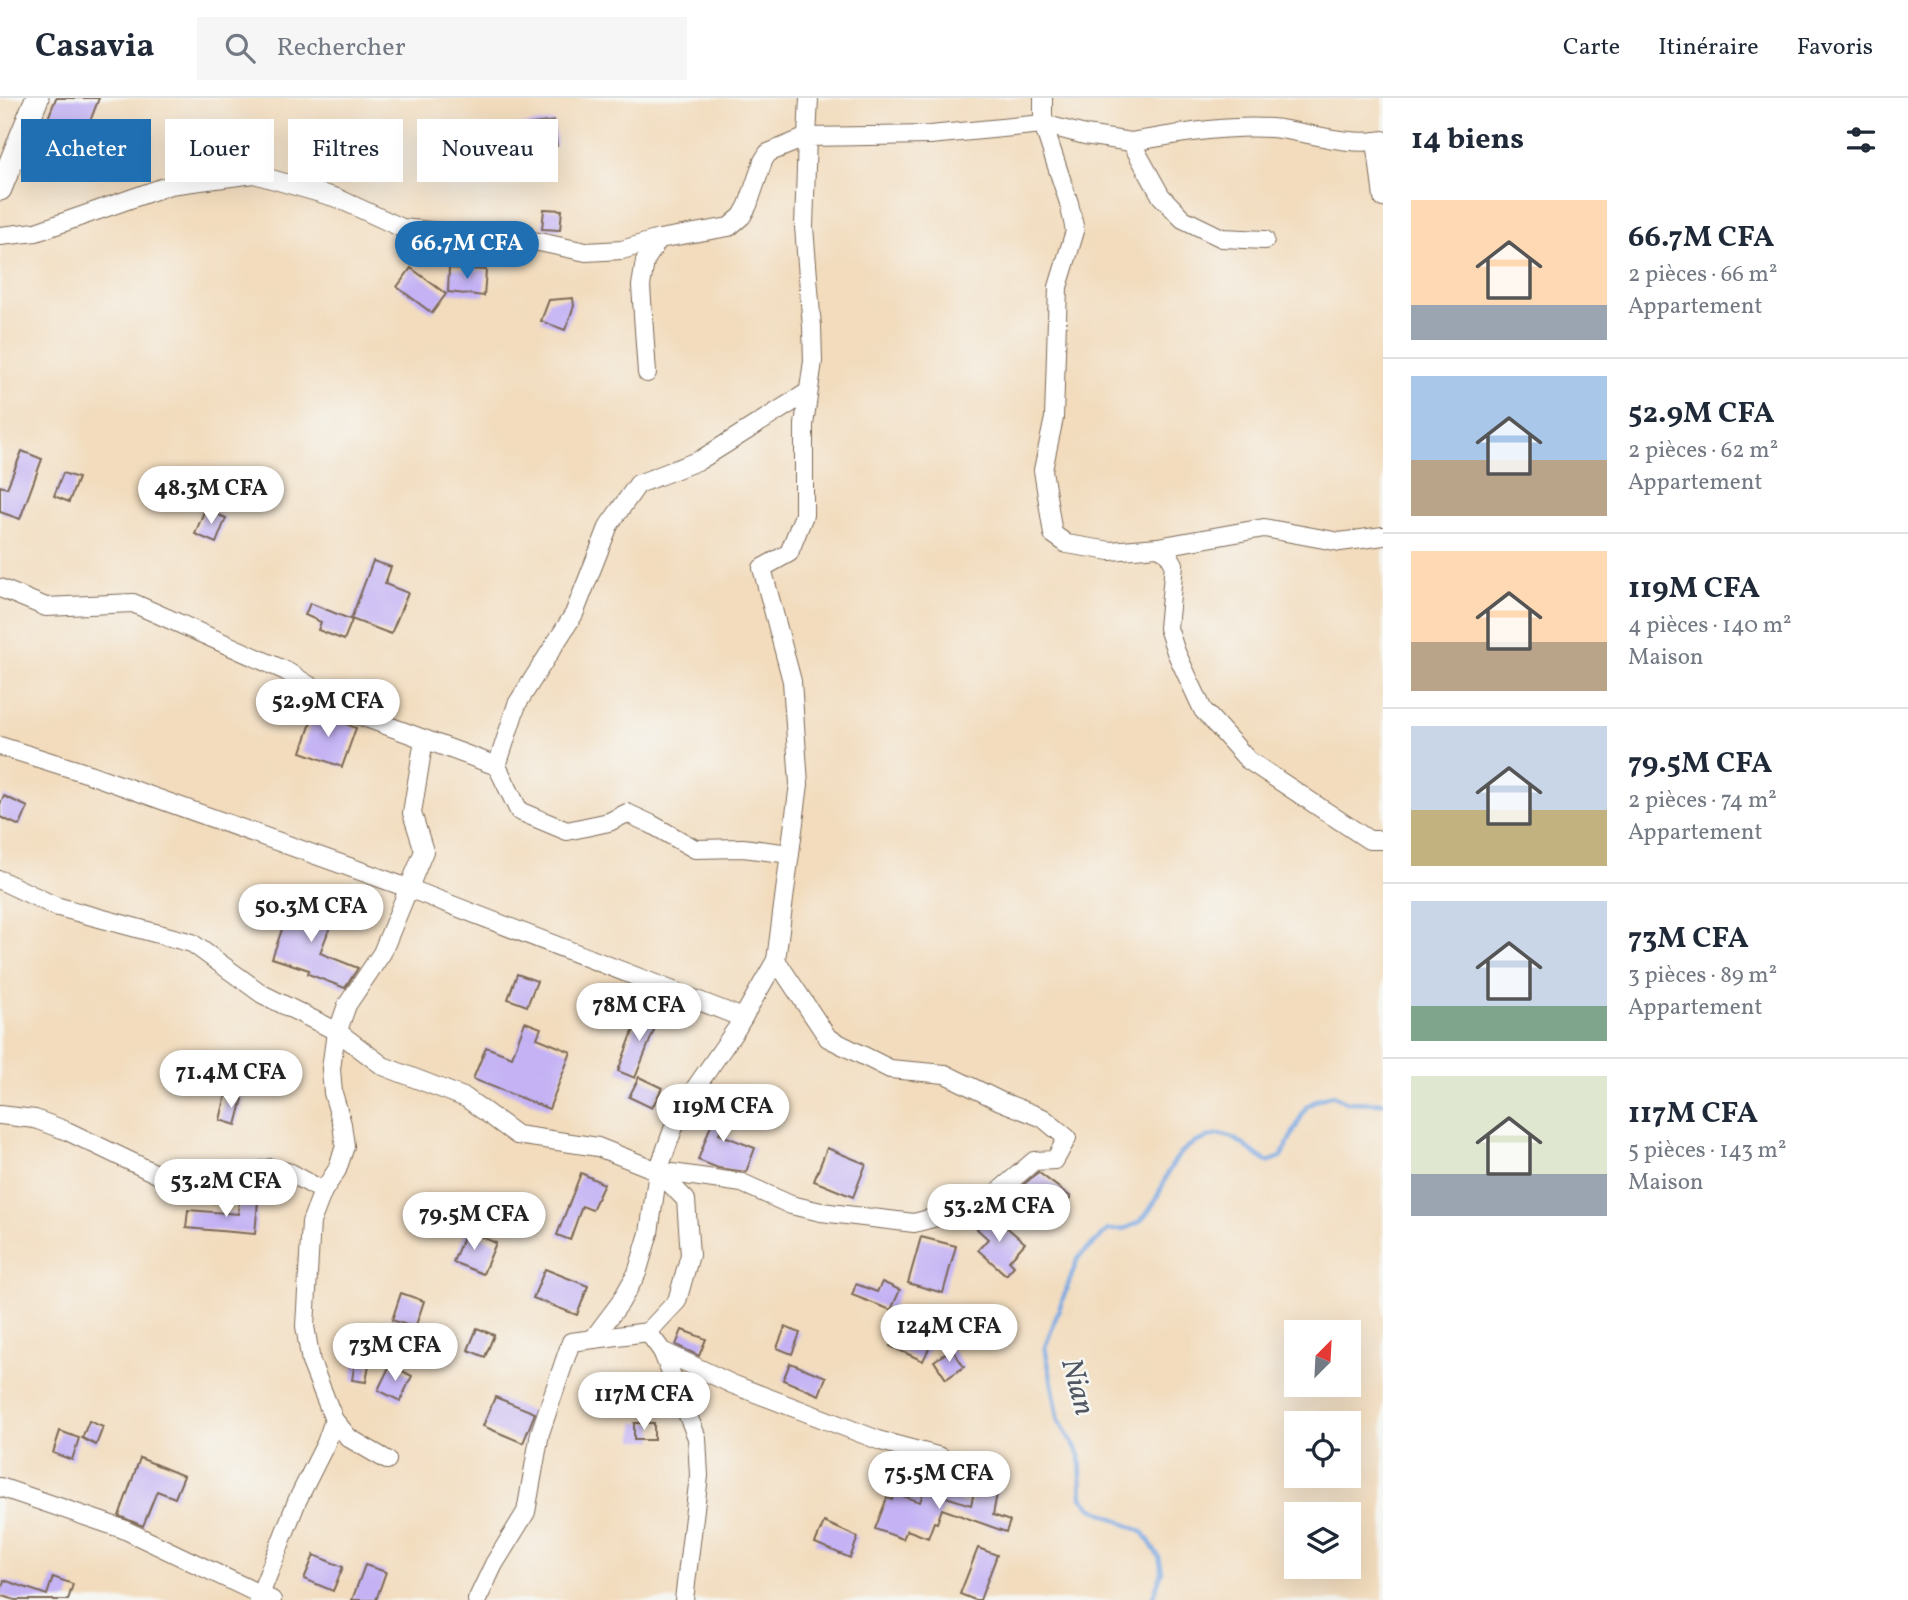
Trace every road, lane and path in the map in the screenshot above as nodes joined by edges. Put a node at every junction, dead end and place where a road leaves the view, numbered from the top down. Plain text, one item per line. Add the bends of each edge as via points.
1 (37, 98) edge
2 (809, 98) edge
3 (1043, 98) edge
4 (1044, 124) junction
5 (807, 137) junction
6 (1380, 141) edge
7 (1131, 142) junction
8 (0, 189) edge
9 (1383, 198) edge
10 (0, 236) edge
11 (659, 239) junction
12 (1265, 240) dead end
13 (647, 373) dead end
14 (808, 392) junction
15 (1383, 536) edge
16 (1158, 547) junction
17 (0, 588) edge
18 (424, 739) junction
19 (0, 746) edge
20 (497, 766) junction
21 (1383, 840) edge
22 (790, 854) junction
23 (0, 880) edge
24 (408, 888) junction
25 (776, 960) junction
26 (743, 1018) junction
27 (338, 1032) junction
28 (0, 1115) edge
29 (658, 1171) junction
30 (323, 1191) junction
31 (987, 1201) dead end
32 (948, 1214) dead end
33 (648, 1332) junction
34 (593, 1339) junction
35 (662, 1351) junction
36 (334, 1420) junction
37 (941, 1457) dead end
38 (387, 1460) dead end
39 (0, 1487) edge
40 (263, 1598) edge
41 (477, 1600) edge
42 (684, 1600) edge

1 - 8 main road
2 - 5 street
3 - 4 street
4 - 5 street via 930,135
4 - 7 street
4 - 16 street via 1075,231 1058,287 1055,418 1043,470 1053,534 1067,544 1110,551
5 - 11 street via 768,153 742,216 729,227
5 - 14 street via 804,228 813,361
6 - 7 street via 1272,128 1209,128
6 - 9 street
7 - 12 street via 1161,196 1183,219 1222,238
10 - 11 street via 36,232 170,185 254,174 337,198 402,228 586,251 622,250
11 - 13 street via 645,261 641,286
14 - 20 street via 700,460 638,484 609,525 574,614 517,704
14 - 22 street via 804,515 789,553 762,568 792,681 799,784
15 - 16 street via 1340,542 1264,528
16 - 21 street via 1174,564 1168,628 1203,710 1248,760 1369,840
17 - 18 street via 46,607 133,603 286,671 353,713
18 - 20 street
18 - 24 street via 412,813 424,851
19 - 24 street
20 - 22 street via 519,811 566,831 609,822 627,813 695,849 743,848
22 - 25 street
23 - 27 street via 55,906 192,943 262,995
24 - 26 street
24 - 27 street via 382,953 347,1005
25 - 26 street
25 - 31 street via 828,1038 890,1069 945,1074 1044,1118 1067,1138 1055,1160 1034,1160
26 - 29 street via 680,1110
27 - 29 street via 383,1066 466,1098 517,1135 598,1147
27 - 30 street via 331,1069 345,1146
28 - 30 street via 35,1118 188,1189 212,1194 250,1173 271,1168 291,1173
29 - 32 street via 742,1183 791,1206 821,1212 914,1223
29 - 33 street via 686,1200 690,1255 677,1301
29 - 34 street via 649,1233 637,1273
30 - 36 street via 311,1223 305,1326 310,1362
33 - 34 street
33 - 35 street
34 - 41 street via 571,1342 540,1433 526,1512
35 - 37 street via 732,1384 881,1441
35 - 42 street via 697,1438 699,1476
36 - 38 street via 349,1438
36 - 40 street via 297,1501
39 - 40 street via 123,1529

